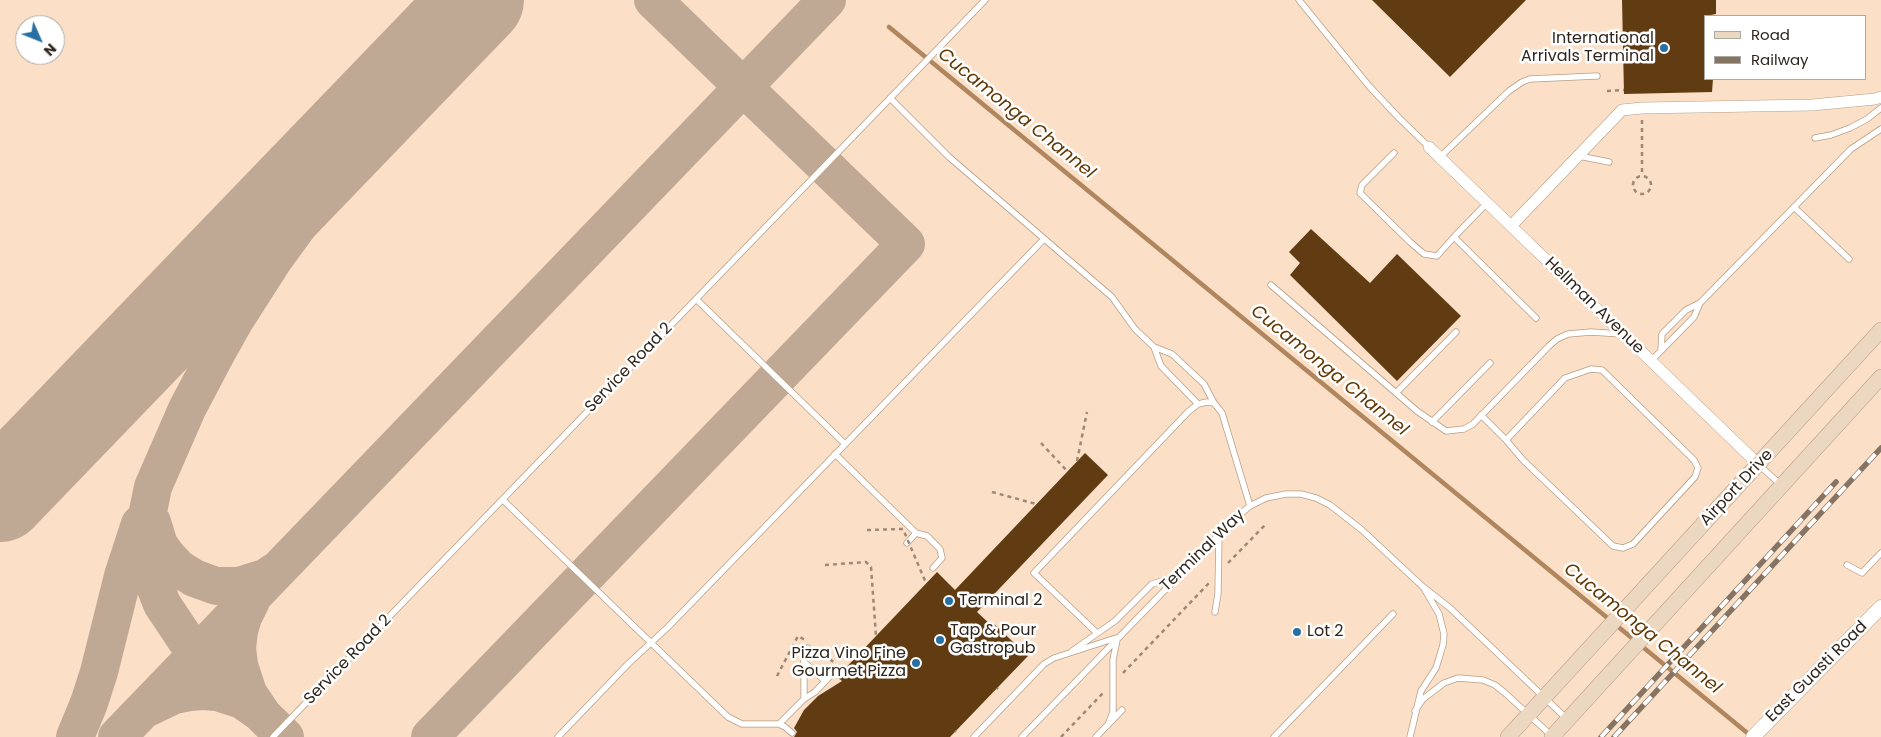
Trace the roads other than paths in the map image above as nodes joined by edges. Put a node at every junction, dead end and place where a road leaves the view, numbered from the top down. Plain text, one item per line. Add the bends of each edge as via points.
1 (985, 0) edge
2 (1299, 0) edge
3 (1597, 76) dead end
4 (1881, 97) edge
5 (890, 98) junction
6 (1881, 108) edge
7 (1881, 129) edge
8 (1816, 138) dead end
9 (1430, 147) joint
10 (1394, 153) dead end
11 (1579, 156) junction
12 (1440, 158) junction
13 (1610, 162) dead end
14 (1487, 203) junction
15 (1794, 207) junction
16 (1511, 226) junction
17 (1454, 237) junction
18 (1044, 239) junction
19 (1849, 258) dead end
20 (1271, 285) dead end
21 (696, 299) junction
22 (1700, 302) junction
23 (1536, 318) dead end
24 (1881, 330) edge
25 (1456, 332) dead end
26 (1623, 334) junction
27 (1154, 347) junction
28 (1661, 350) junction
29 (1651, 361) junction
30 (1490, 363) dead end
31 (1881, 377) edge
32 (1396, 393) junction
33 (1214, 403) junction
34 (1198, 404) junction
35 (1481, 415) junction
36 (1432, 422) junction
37 (1506, 440) junction
38 (845, 444) junction
39 (835, 454) junction
40 (1759, 465) junction
41 (1782, 486) junction
42 (502, 500) junction
43 (1250, 506) junction
44 (916, 533) junction
45 (1218, 533) junction
46 (907, 543) dead end
47 (1881, 553) edge
48 (1847, 565) dead end
49 (933, 568) dead end
50 (1176, 576) junction
51 (1422, 586) junction
52 (1881, 607) edge
53 (1215, 612) dead end
54 (1393, 614) dead end
55 (1097, 633) junction
56 (1118, 638) junction
57 (652, 643) junction
58 (808, 648) dead end
59 (1069, 654) junction
60 (804, 662) junction
61 (834, 672) dead end
62 (825, 682) junction
63 (1543, 698) junction
64 (804, 699) junction
65 (1122, 710) dead end
66 (1415, 711) junction
67 (1528, 715) junction
68 (1568, 720) junction
69 (779, 724) junction
70 (1108, 725) junction
71 (792, 733) dead end
72 (273, 737) edge
73 (558, 737) edge
74 (974, 737) edge
75 (1022, 737) edge
76 (1096, 737) edge
77 (1274, 737) edge
78 (1410, 737) edge
79 (1508, 737) edge
80 (1552, 737) edge
81 (1753, 737) edge

1 - 5 lane, Service Road 2
2 - 9 lane via 1369,86
3 - 12 lane via 1522,82
4 - 11 street via 1812,105 1622,110
5 - 18 lane via 949,157
5 - 21 lane, Service Road 2
6 - 8 lane via 1850,128
7 - 15 lane via 1850,149
9 - 12 street, Hellman Avenue
10 - 17 lane via 1362,185 1360,193 1424,254 1437,256
11 - 13 lane
11 - 16 street
12 - 14 street, Hellman Avenue
14 - 16 street, Hellman Avenue
14 - 17 lane
15 - 19 lane
15 - 22 lane
16 - 26 street, Hellman Avenue
17 - 23 lane
18 - 27 lane via 1112,298 1135,329
18 - 38 lane
20 - 32 lane
21 - 38 lane
21 - 42 lane, Service Road 2
22 - 28 lane via 1694,317
22 - 28 lane via 1686,310 1662,334
24 - 40 main road, Airport Drive
25 - 32 lane
26 - 29 street, Hellman Avenue
26 - 35 lane via 1568,334 1549,346
27 - 33 lane via 1172,354 1204,384
27 - 34 lane via 1160,366
28 - 29 lane
29 - 40 street, Hellman Avenue
30 - 36 lane
31 - 41 main road, Airport Drive
32 - 36 lane
33 - 34 lane
33 - 43 lane via 1222,413
34 - 55 lane via 1034,573
35 - 36 lane via 1473,424 1455,431 1446,431
35 - 37 lane
37 - 37 lane via 1613,546 1624,548 1633,544 1695,477 1698,468 1694,460 1602,370 1591,369 1565,378
38 - 39 lane
39 - 44 lane
39 - 57 lane
40 - 41 lane
40 - 63 main road, Airport Drive
41 - 68 main road, Airport Drive
42 - 57 lane
42 - 72 lane, Service Road 2
43 - 45 lane, Terminal Way
43 - 51 lane, Terminal Way via 1266,498 1286,494 1316,498 1362,530
44 - 46 lane
44 - 49 lane via 927,536 940,549 942,558
45 - 50 lane, Terminal Way
45 - 53 lane
47 - 48 lane via 1862,573
50 - 55 lane via 1152,584 1115,621
50 - 56 lane, Terminal Way
51 - 63 lane, Terminal Way via 1450,608
51 - 66 lane via 1439,614 1444,634 1436,668 1421,691
52 - 81 street, East Guasti Road
54 - 77 lane
55 - 59 lane
56 - 59 lane
56 - 70 lane via 1113,660 1113,712
56 - 75 lane, Terminal Way
57 - 69 lane via 734,721
57 - 73 lane
58 - 60 lane
59 - 74 lane via 1044,664
60 - 62 lane
60 - 64 lane
61 - 62 lane
62 - 64 lane
63 - 67 main road, Airport Drive
63 - 68 lane, Terminal Way
64 - 69 lane
65 - 70 lane
66 - 67 lane via 1423,699 1444,683 1470,678 1495,685
66 - 78 lane
67 - 79 main road, Airport Drive
67 - 80 lane
68 - 80 main road, Airport Drive
69 - 71 lane
70 - 76 lane

